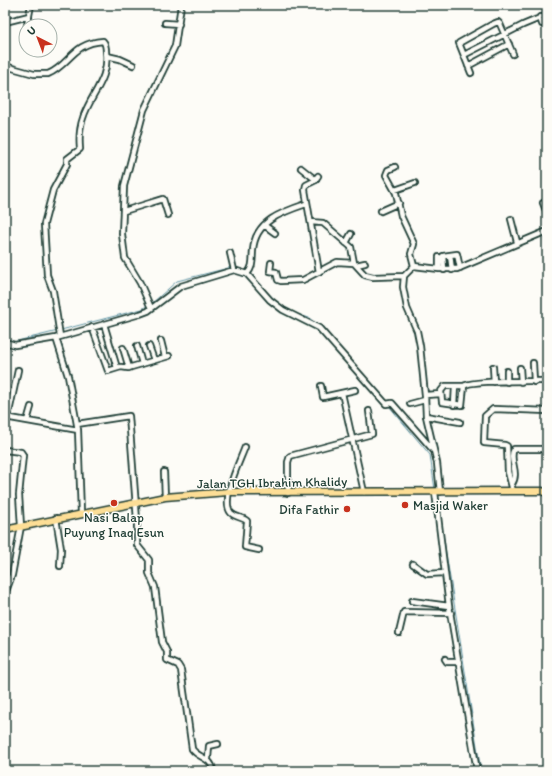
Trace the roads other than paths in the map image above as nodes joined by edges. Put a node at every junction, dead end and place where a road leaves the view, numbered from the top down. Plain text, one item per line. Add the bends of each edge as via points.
1 (31, 5) edge
2 (181, 5) edge
3 (547, 15) edge
4 (29, 16) joint
5 (540, 17) junction
6 (5, 22) edge
7 (165, 23) dead end
8 (179, 24) junction
9 (542, 24) dead end
10 (505, 33) junction
11 (509, 44) junction
12 (513, 54) dead end
13 (464, 55) junction
14 (107, 56) junction
15 (133, 65) dead end
16 (5, 66) edge
17 (468, 66) junction
18 (470, 73) dead end
19 (395, 167) dead end
20 (301, 168) dead end
21 (415, 183) dead end
22 (395, 190) junction
23 (399, 203) junction
24 (544, 203) dead end
25 (306, 204) junction
26 (124, 211) junction
27 (381, 211) dead end
28 (547, 212) edge
29 (168, 215) dead end
30 (511, 219) dead end
31 (311, 222) junction
32 (264, 225) junction
33 (547, 231) edge
34 (275, 233) dead end
35 (351, 234) dead end
36 (517, 242) junction
37 (346, 243) junction
38 (230, 253) dead end
39 (450, 255) junction
40 (271, 263) dead end
41 (365, 263) dead end
42 (355, 264) junction
43 (414, 266) junction
44 (234, 268) junction
45 (460, 268) junction
46 (441, 270) junction
47 (452, 270) junction
48 (319, 272) junction
49 (248, 273) junction
50 (404, 276) junction
51 (150, 306) junction
52 (104, 324) junction
53 (92, 327) junction
54 (59, 334) junction
55 (161, 341) dead end
56 (5, 342) edge
57 (137, 346) dead end
58 (149, 346) dead end
59 (123, 348) dead end
60 (546, 359) edge
61 (154, 360) junction
62 (533, 362) dead end
63 (142, 364) junction
64 (493, 367) dead end
65 (117, 368) junction
66 (129, 368) junction
67 (520, 368) dead end
68 (18, 370) dead end
69 (507, 371) dead end
70 (547, 381) edge
71 (494, 382) junction
72 (507, 382) junction
73 (521, 382) junction
74 (534, 382) junction
75 (321, 386) dead end
76 (455, 386) junction
77 (464, 386) junction
78 (355, 390) dead end
79 (342, 393) junction
80 (442, 394) junction
81 (425, 397) junction
82 (410, 404) dead end
83 (454, 404) junction
84 (31, 407) dead end
85 (368, 411) dead end
86 (547, 411) edge
87 (426, 416) junction
88 (6, 417) edge
89 (27, 421) junction
90 (460, 422) dead end
91 (77, 424) junction
92 (78, 430) junction
93 (353, 440) junction
94 (245, 447) dead end
95 (547, 449) edge
96 (5, 450) edge
97 (434, 451) junction
98 (164, 472) dead end
99 (512, 484) junction
100 (513, 491) junction
101 (545, 491) edge
102 (228, 492) junction
103 (364, 492) junction
104 (438, 492) junction
105 (288, 493) junction
106 (165, 497) junction
107 (136, 502) junction
108 (81, 513) junction
109 (56, 518) junction
110 (21, 526) junction
111 (5, 530) edge
112 (259, 550) dead end
113 (412, 564) dead end
114 (60, 566) dead end
115 (445, 573) junction
116 (5, 594) edge
117 (412, 601) dead end
118 (449, 606) junction
119 (451, 613) junction
120 (399, 633) dead end
121 (445, 659) dead end
122 (459, 662) junction
123 (218, 744) dead end
124 (208, 759) junction
125 (213, 771) edge
126 (477, 771) edge

1 - 4 street
2 - 8 street
3 - 5 street
4 - 6 street
5 - 9 street
5 - 10 street
7 - 8 street
8 - 26 street via 175,46 148,99 139,123 125,179
10 - 11 street
10 - 13 street
10 - 13 street via 500,23 493,24 460,43
11 - 12 street
11 - 17 street
13 - 17 street
14 - 15 street
14 - 16 street via 106,44 101,41 79,48 48,74 34,74
14 - 54 street via 104,78 82,120 80,149 67,158 68,164 53,190 44,224 48,279 53,291
17 - 18 street
19 - 22 street via 387,171 386,175
20 - 25 street via 317,178 305,187
21 - 22 street
22 - 23 street
23 - 27 street
23 - 43 street via 401,216 414,245 411,254
24 - 28 street
25 - 31 street
25 - 32 street via 276,215
26 - 29 street via 162,199
26 - 51 street via 122,234 125,258
30 - 36 street
31 - 37 street via 322,223
31 - 48 street
32 - 34 street
32 - 49 street via 256,236 253,266
33 - 36 street
35 - 37 street
36 - 45 street
37 - 42 street via 351,248
38 - 44 street
39 - 45 street via 458,255
39 - 46 street via 438,257
39 - 47 street
40 - 48 street via 270,271 276,272 278,280 281,281 303,280
41 - 42 street
42 - 48 street via 337,262
42 - 50 street via 363,274 370,277
43 - 46 street
43 - 50 street
44 - 49 street
44 - 51 street via 181,286
45 - 47 street
46 - 47 street
49 - 97 street via 278,306 319,328
50 - 81 street via 405,300 419,343
51 - 52 street via 140,314
52 - 53 street
52 - 65 street
53 - 54 street
53 - 65 street via 107,370
54 - 56 street via 16,345
54 - 91 street
55 - 61 street via 167,357
57 - 63 street
58 - 61 street
59 - 66 street
60 - 70 street
61 - 63 street
62 - 74 street
63 - 66 street
64 - 71 street
65 - 66 street
67 - 73 street
68 - 88 street
69 - 72 street
70 - 74 street
71 - 72 street
71 - 77 street via 471,382
72 - 73 street
73 - 74 street
75 - 79 street via 323,397
76 - 77 street
76 - 80 street via 443,386
76 - 83 street
77 - 83 street via 462,404
78 - 79 street
79 - 93 street
80 - 81 street
80 - 83 street via 443,402
81 - 82 street
81 - 87 street
84 - 89 street
85 - 93 street via 372,433
86 - 99 street via 493,409 485,415 483,442 506,446
87 - 90 street
87 - 97 street
88 - 89 street
89 - 92 street
91 - 92 street
91 - 107 street via 129,416
92 - 108 street
93 - 103 street
93 - 105 street via 290,456
94 - 102 street
95 - 99 street via 514,449 512,455 516,477
96 - 110 street via 21,452 23,455 20,488
97 - 104 street
98 - 106 street
99 - 100 street
100 - 101 main road, Jalan TGH Ibrahim Khalidy
100 - 104 main road, Jalan TGH Ibrahim Khalidy
102 - 105 main road, Jalan TGH Ibrahim Khalidy
102 - 106 main road, Jalan TGH Ibrahim Khalidy
102 - 112 street via 231,512 247,521 245,546
103 - 104 main road, Jalan TGH Ibrahim Khalidy
103 - 105 main road, Jalan TGH Ibrahim Khalidy
104 - 115 street
106 - 107 main road, Jalan TGH Ibrahim Khalidy
107 - 108 main road, Jalan TGH Ibrahim Khalidy
107 - 124 street via 137,545 149,560 162,644 167,652 168,661 178,664 181,670 192,749
108 - 109 main road, Jalan TGH Ibrahim Khalidy
109 - 110 main road, Jalan TGH Ibrahim Khalidy
109 - 114 street via 61,549
110 - 111 main road, Jalan TGH Ibrahim Khalidy
110 - 116 street via 12,575
113 - 115 street via 427,574
115 - 118 street
117 - 118 street
118 - 119 street
119 - 120 street via 405,612
119 - 122 street
121 - 122 street via 447,662
122 - 126 street
123 - 124 street via 209,746
124 - 125 street

